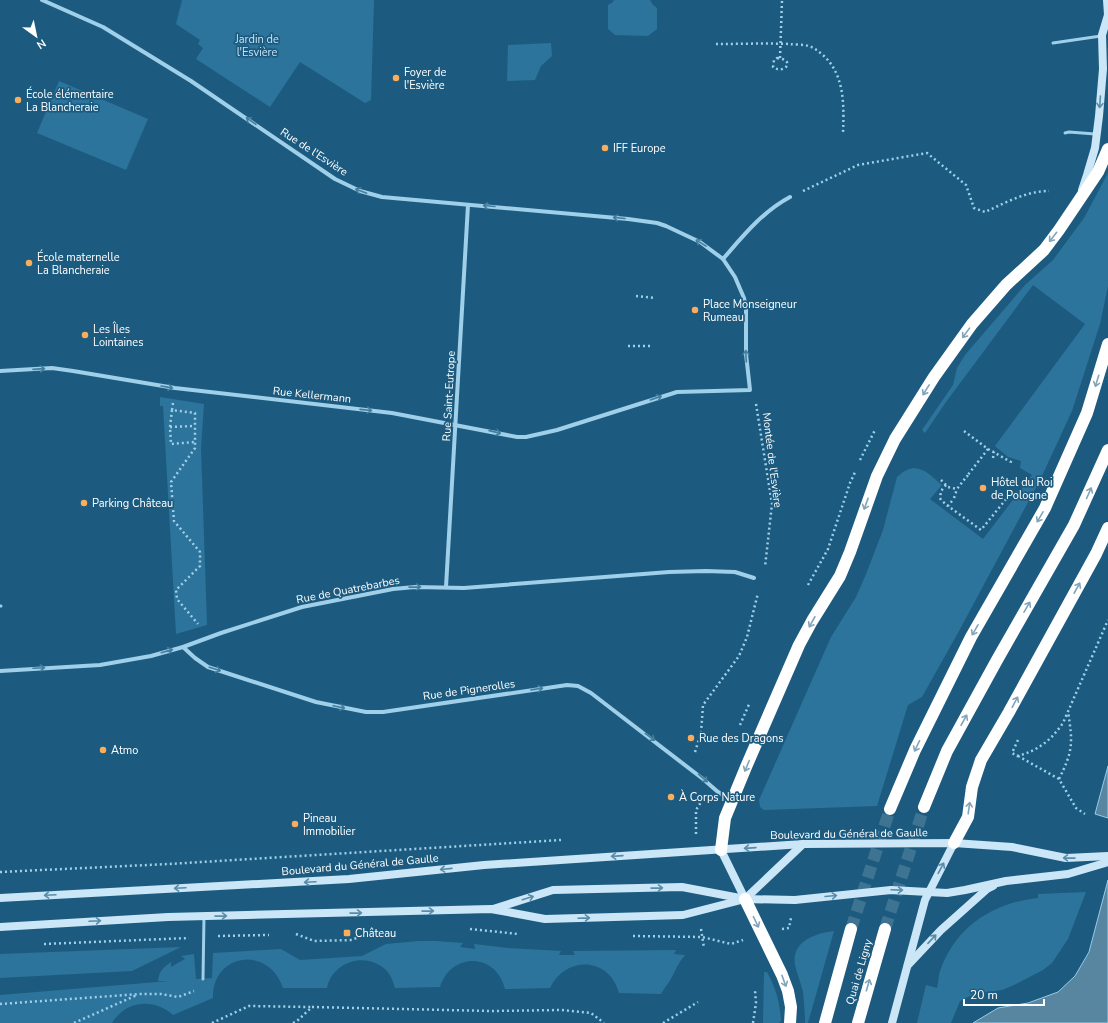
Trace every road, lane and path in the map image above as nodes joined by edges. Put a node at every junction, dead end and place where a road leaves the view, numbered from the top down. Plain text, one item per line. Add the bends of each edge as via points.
1 (42, 0) edge
2 (782, 0) edge
3 (1107, 0) edge
4 (1102, 35) junction
5 (1053, 43) dead end
6 (716, 44) dead end
7 (781, 44) junction
8 (780, 58) junction
9 (843, 133) dead end
10 (1065, 133) dead end
11 (1097, 134) junction
12 (1108, 148) edge
13 (1049, 191) dead end
14 (790, 197) joint
15 (468, 205) junction
16 (1075, 205) junction
17 (722, 259) junction
18 (636, 296) dead end
19 (655, 298) dead end
20 (1108, 344) edge
21 (628, 346) dead end
22 (650, 346) dead end
23 (0, 371) edge
24 (750, 390) junction
25 (173, 399) dead end
26 (172, 410) junction
27 (456, 424) junction
28 (194, 426) junction
29 (170, 427) junction
30 (964, 430) dead end
31 (195, 442) junction
32 (988, 449) junction
33 (1108, 450) edge
34 (994, 452) junction
35 (993, 458) dead end
36 (1010, 464) dead end
37 (941, 480) dead end
38 (946, 486) junction
39 (957, 489) junction
40 (1009, 489) dead end
41 (954, 498) dead end
42 (952, 501) dead end
43 (948, 506) junction
44 (1108, 528) edge
45 (763, 574) dead end
46 (754, 578) dead end
47 (760, 587) dead end
48 (446, 588) junction
49 (1108, 620) edge
50 (201, 627) dead end
51 (183, 647) junction
52 (0, 671) edge
53 (1068, 711) junction
54 (1012, 753) dead end
55 (1017, 756) junction
56 (690, 768) junction
57 (1060, 779) junction
58 (732, 801) junction
59 (924, 807) tunnel mouth
60 (890, 809) tunnel mouth
61 (1085, 814) dead end
62 (696, 832) dead end
63 (567, 840) dead end
64 (954, 843) junction
65 (803, 844) junction
66 (721, 850) junction
67 (1108, 856) edge
68 (1108, 862) edge
69 (0, 872) edge
70 (999, 882) junction
71 (928, 892) junction
72 (0, 898) edge
73 (745, 898) junction
74 (491, 910) junction
75 (204, 916) junction
76 (0, 926) edge
77 (463, 928) dead end
78 (375, 929) dead end
79 (851, 929) tunnel mouth
80 (885, 929) tunnel mouth
81 (274, 934) dead end
82 (289, 934) dead end
83 (523, 934) dead end
84 (629, 936) dead end
85 (204, 937) junction
86 (39, 945) dead end
87 (704, 948) dead end
88 (907, 966) junction
89 (203, 979) joint
90 (756, 990) dead end
91 (140, 994) junction
92 (698, 1002) dead end
93 (0, 1004) edge
94 (312, 1007) junction
95 (74, 1023) edge
96 (212, 1023) edge
97 (293, 1023) edge
98 (604, 1023) edge
99 (663, 1023) edge
100 (754, 1023) edge
101 (790, 1023) edge
102 (825, 1023) edge
103 (858, 1023) edge
104 (892, 1023) edge

15 -> 1 street, Rue de l'Esvière via 382,197 360,191 342,182 178,73 103,27
2 - 7 path
3 - 4 main road via 1108,15
4 - 5 lane
4 -> 11 main road via 1103,68
6 - 7 path
7 - 8 path
7 - 9 path via 808,45 829,61 839,80 844,103
8 - 8 path via 786,60 787,64 780,70 773,67 772,63
10 - 11 lane
11 - 16 main road via 1087,175
12 - 16 highway via 1098,172
13 - 14 path via 1027,194 985,212 974,208 966,185 927,153 858,165
14 - 17 street via 776,204
17 -> 15 street, Rue de l'Esvière via 700,242 657,223
15 - 27 street, Rue Saint-Eutrope
16 -> 58 highway via 1044,250 1006,285 972,324 934,377 895,439 877,476 840,576 799,645
24 -> 17 street via 746,354 746,305 735,277
18 - 19 path
20 -> 60 highway via 1087,413 1045,508 971,637 915,750
21 - 22 path
23 -> 27 street, Rue Kellermann via 52,368 182,389 392,413
27 -> 24 street, Rue Kellermann via 526,437 557,430 677,392
24 - 45 path, Montée de l'Esvière via 757,405 772,504
25 - 26 path
26 - 28 path via 195,413
26 - 29 path
27 - 48 street, Rue Saint-Eutrope
28 - 29 path
28 - 31 path
29 - 31 path via 171,444
30 - 32 path
31 - 50 path via 195,448 171,482 174,522 200,552 200,566 176,590 177,599
32 - 34 path
32 - 39 path
59 -> 33 highway via 947,751 996,660 1074,526
34 - 35 path
34 - 36 path via 1011,462
37 - 38 path
38 - 39 path
38 - 43 path via 941,491 940,498
39 - 41 path
40 - 43 path via 1007,498 981,530
42 - 43 path
64 -> 44 highway via 968,817 972,787 981,760
46 - 48 street, Rue de Quatrebarbes via 734,572 670,572
47 - 56 path via 747,637 739,656 703,705 701,733
51 -> 48 street, Rue de Quatrebarbes via 302,607 393,589
49 - 53 path
52 -> 51 street, Rue de Quatrebarbes via 100,665 151,656
51 -> 56 street, Rue de Pignerolles via 208,667 316,702 366,712 383,712 567,685 578,686 591,693
53 - 55 path via 1063,723 1046,742
53 - 57 path via 1071,750
54 - 55 path
55 - 57 path
56 -> 58 street, Rue de Pignerolles
57 - 61 path via 1076,808
58 - 66 highway via 725,818
62 - 66 path
63 - 69 path
64 - 65 main road, Boulevard du Général de Gaulle
67 -> 64 main road, Boulevard du Général de Gaulle via 1066,858 1012,847
71 -> 64 main road
65 -> 66 main road, Boulevard du Général de Gaulle
65 - 73 main road
66 -> 72 main road, Boulevard du Général de Gaulle via 484,865 349,880
66 - 73 main road
68 - 70 main road via 1068,874
70 - 71 main road via 947,893
88 -> 70 main road via 958,914
73 -> 71 main road via 795,900 891,890
71 - 88 main road
74 -> 73 main road via 545,919 674,915
74 -> 73 main road via 553,890 682,887
73 -> 101 highway via 788,991
75 -> 74 main road
76 -> 75 main road
75 - 85 lane
77 - 83 path
78 - 82 path via 352,940 314,941 297,934
79 - 102 highway, Quai de Ligny
103 -> 80 highway, Quai de Ligny
81 - 85 path
84 - 87 path via 702,937
85 - 86 path
85 - 89 lane
88 - 104 main road
89 - 91 path via 203,987 178,997
90 - 100 path
91 - 93 path
91 - 95 path
92 - 99 path
94 - 96 path via 250,1006
94 - 97 path
94 - 98 path via 561,1010 591,1013

